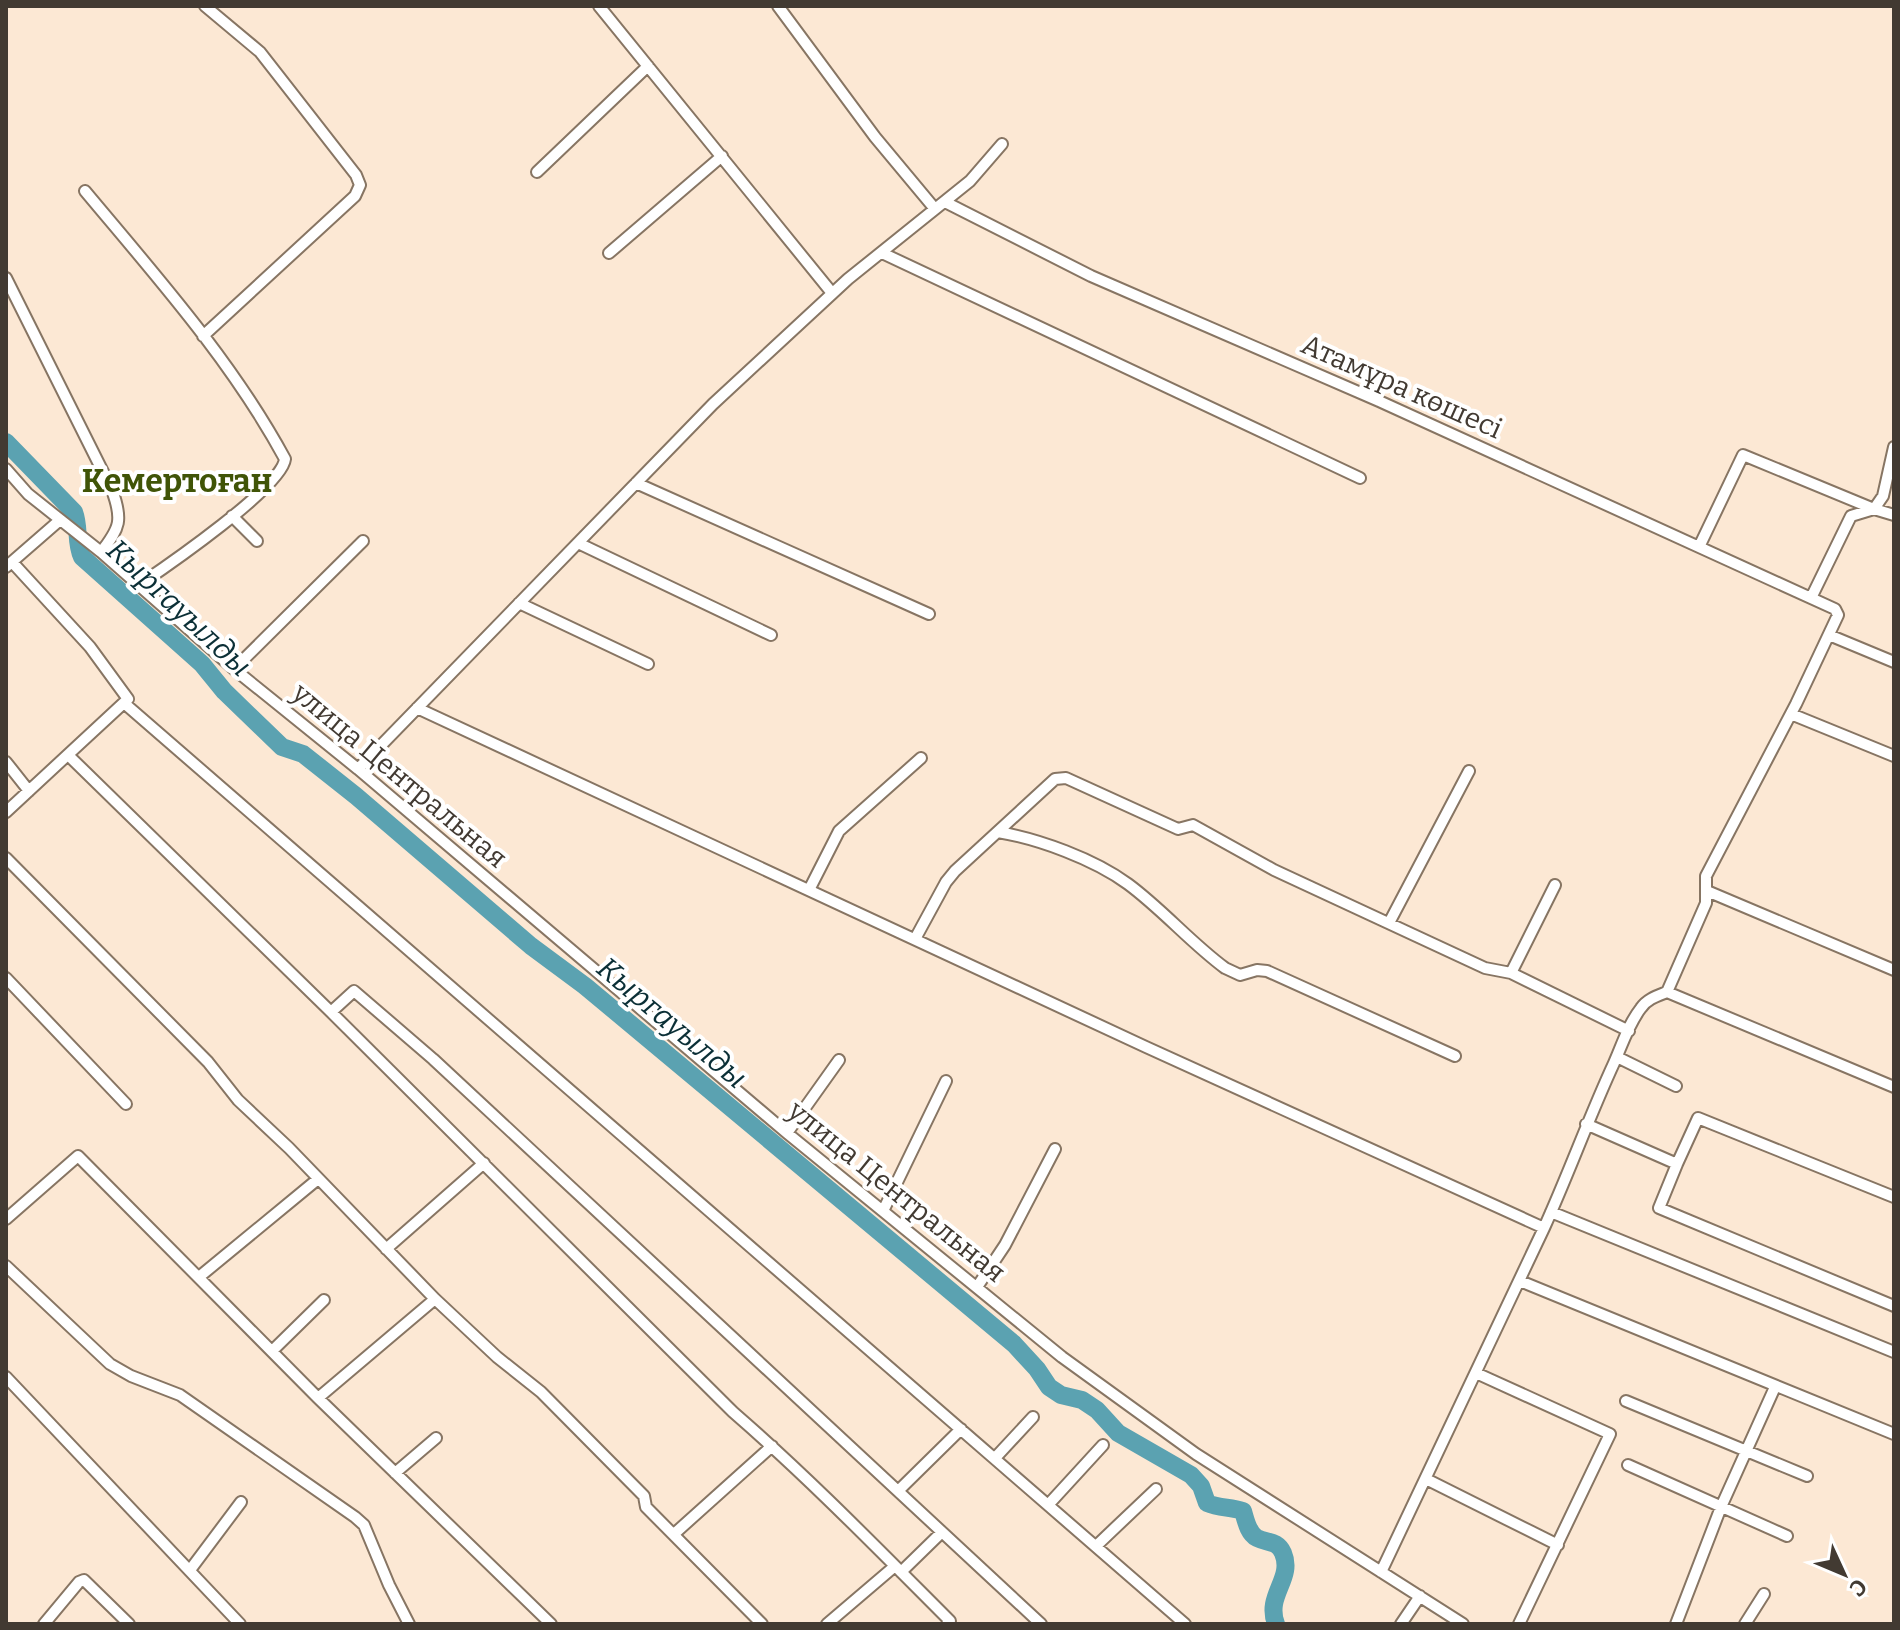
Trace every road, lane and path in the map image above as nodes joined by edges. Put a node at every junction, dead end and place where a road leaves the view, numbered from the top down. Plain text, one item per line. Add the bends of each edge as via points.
1 (205, 6) edge
2 (599, 6) edge
3 (778, 6) edge
4 (648, 66) junction
5 (1002, 144) dead end
6 (722, 156) junction
7 (537, 172) dead end
8 (85, 191) dead end
9 (940, 206) junction
10 (609, 253) dead end
11 (882, 253) junction
12 (6, 278) edge
13 (832, 293) junction
14 (203, 336) junction
15 (1894, 447) edge
16 (6, 469) edge
17 (1360, 478) dead end
18 (636, 483) junction
19 (1874, 509) junction
20 (1894, 515) edge
21 (232, 516) junction
22 (65, 524) junction
23 (257, 541) dead end
24 (363, 541) dead end
25 (578, 543) junction
26 (1699, 547) junction
27 (101, 552) junction
28 (9, 564) edge
29 (139, 585) junction
30 (1811, 598) junction
31 (519, 603) junction
32 (929, 614) dead end
33 (771, 635) dead end
34 (1829, 635) junction
35 (1894, 662) edge
36 (648, 664) dead end
37 (234, 669) junction
38 (124, 703) junction
39 (417, 708) junction
40 (1791, 714) junction
41 (68, 755) junction
42 (1894, 756) edge
43 (921, 758) dead end
44 (6, 762) edge
45 (358, 769) junction
46 (1469, 771) dead end
47 (29, 791) junction
48 (6, 812) edge
49 (998, 832) junction
50 (6, 858) edge
51 (1555, 885) dead end
52 (809, 890) junction
53 (1707, 891) junction
54 (1389, 923) junction
55 (915, 939) junction
56 (1894, 970) edge
57 (1511, 973) junction
58 (6, 978) edge
59 (1667, 992) junction
60 (331, 1012) junction
61 (1629, 1031) junction
62 (1455, 1056) dead end
63 (1617, 1057) junction
64 (839, 1060) dead end
65 (946, 1081) dead end
66 (1676, 1086) dead end
67 (1894, 1087) edge
68 (126, 1104) dead end
69 (1586, 1124) junction
70 (787, 1133) junction
71 (1055, 1149) dead end
72 (484, 1163) junction
73 (1677, 1164) junction
74 (318, 1179) junction
75 (1894, 1197) edge
76 (883, 1211) junction
77 (1551, 1212) junction
78 (6, 1219) edge
79 (1544, 1228) junction
80 (386, 1249) junction
81 (6, 1266) edge
82 (199, 1277) junction
83 (1520, 1281) junction
84 (977, 1287) junction
85 (435, 1299) junction
86 (324, 1300) dead end
87 (1894, 1306) edge
88 (272, 1351) junction
89 (1894, 1352) edge
90 (1476, 1373) junction
91 (6, 1377) edge
92 (1775, 1387) junction
93 (318, 1398) junction
94 (1626, 1401) dead end
95 (1033, 1417) dead end
96 (961, 1429) junction
97 (1894, 1434) edge
98 (436, 1438) dead end
99 (1103, 1445) dead end
100 (772, 1446) junction
101 (1746, 1452) junction
102 (995, 1458) junction
103 (1628, 1465) dead end
104 (395, 1473) junction
105 (1807, 1476) dead end
106 (1426, 1479) junction
107 (1156, 1489) dead end
108 (898, 1491) junction
109 (241, 1502) dead end
110 (1048, 1505) junction
111 (1721, 1507) junction
112 (942, 1532) junction
113 (674, 1534) junction
114 (1787, 1536) dead end
115 (1558, 1545) junction
116 (1096, 1546) junction
117 (898, 1569) junction
118 (190, 1570) junction
119 (1381, 1572) junction
120 (1764, 1594) dead end
121 (1420, 1596) junction
122 (44, 1624) edge
123 (129, 1624) edge
124 (240, 1624) edge
125 (409, 1624) edge
126 (551, 1624) edge
127 (762, 1624) edge
128 (827, 1624) edge
129 (947, 1624) edge
130 (1041, 1624) edge
131 (1185, 1624) edge
132 (1401, 1624) edge
133 (1463, 1624) edge
134 (1519, 1624) edge
135 (1676, 1624) edge
136 (1745, 1624) edge

1 - 14 street via 260,52 360,185 355,196
2 - 4 street
3 - 9 street via 875,137
4 - 6 street
4 - 7 street
5 - 9 street
6 - 10 street
6 - 13 street
8 - 14 street
9 - 11 street
9 - 26 street, Атамұра көшесі
11 - 13 street
11 - 17 street
12 - 27 street via 119,508 116,533
13 - 18 street
14 - 21 street via 285,459 280,473
15 - 19 street via 1883,496
16 - 22 street, улица Центральная
18 - 25 street
18 - 32 street
19 - 20 street
19 - 26 street via 1743,455
19 - 30 street via 1851,516
21 - 23 street
21 - 29 street
22 - 27 street, улица Центральная
22 - 28 street
24 - 37 street
25 - 31 street
25 - 33 street
26 - 30 street, Атамұра көшесі
27 - 29 street, улица Центральная
28 - 38 street via 90,647 128,699
29 - 37 street, улица Центральная
30 - 34 street, Атамұра көшесі via 1838,615
31 - 36 street
31 - 39 street
34 - 35 street
34 - 40 street
37 - 45 street, улица Центральная
38 - 41 street
38 - 96 street
39 - 45 street
39 - 52 street
40 - 42 street
40 - 53 street via 1706,876
41 - 47 street
41 - 60 street
43 - 52 street via 839,831
44 - 47 street
45 - 70 street, улица Центральная
46 - 54 street
47 - 48 street
49 - 54 street via 1055,779 1066,778 1178,829 1193,825 1274,870
49 - 55 street via 946,882
49 - 62 street via 1105,869 1225,968 1240,975 1267,971
50 - 74 street
51 - 57 street
52 - 55 street
53 - 56 street
53 - 59 street
54 - 57 street via 1485,968
55 - 79 street
57 - 61 street
58 - 68 street
59 - 61 street via 1640,1008
59 - 67 street
60 - 72 street
60 - 108 street via 354,991
61 - 63 street
63 - 66 street
63 - 69 street
64 - 70 street
65 - 76 street
69 - 73 street
69 - 77 street
70 - 76 street, улица Центральная
71 - 84 street
72 - 80 street
72 - 100 street
73 - 75 street via 1698,1118
73 - 87 street via 1659,1208
74 - 80 street
74 - 82 street
76 - 84 street, улица Центральная
77 - 79 street
77 - 89 street
78 - 82 street via 78,1156
79 - 83 street
80 - 85 street
81 - 125 street via 110,1364 180,1395 355,1517 364,1525
82 - 88 street
83 - 90 street
83 - 92 street
84 - 119 street, улица Центральная via 1147,1420
85 - 93 street
85 - 113 street via 541,1392 644,1496 646,1507
86 - 88 street
88 - 93 street
90 - 106 street
90 - 115 street via 1610,1434
91 - 118 street
92 - 97 street
92 - 101 street
93 - 104 street
94 - 101 street
95 - 102 street
96 - 102 street
96 - 108 street
98 - 104 street
99 - 110 street
100 - 113 street
100 - 117 street
101 - 105 street
101 - 111 street
102 - 110 street
103 - 111 street
104 - 126 street
106 - 115 street
106 - 119 street
107 - 116 street
108 - 112 street
109 - 118 street
110 - 116 street
111 - 114 street
111 - 135 street
112 - 117 street
112 - 130 street
113 - 127 street
115 - 134 street
116 - 131 street
117 - 128 street
117 - 129 street via 950,1621
118 - 124 street
119 - 121 street, улица Центральная
120 - 136 street
121 - 132 street
121 - 133 street, улица Центральная
122 - 123 street via 84,1580

